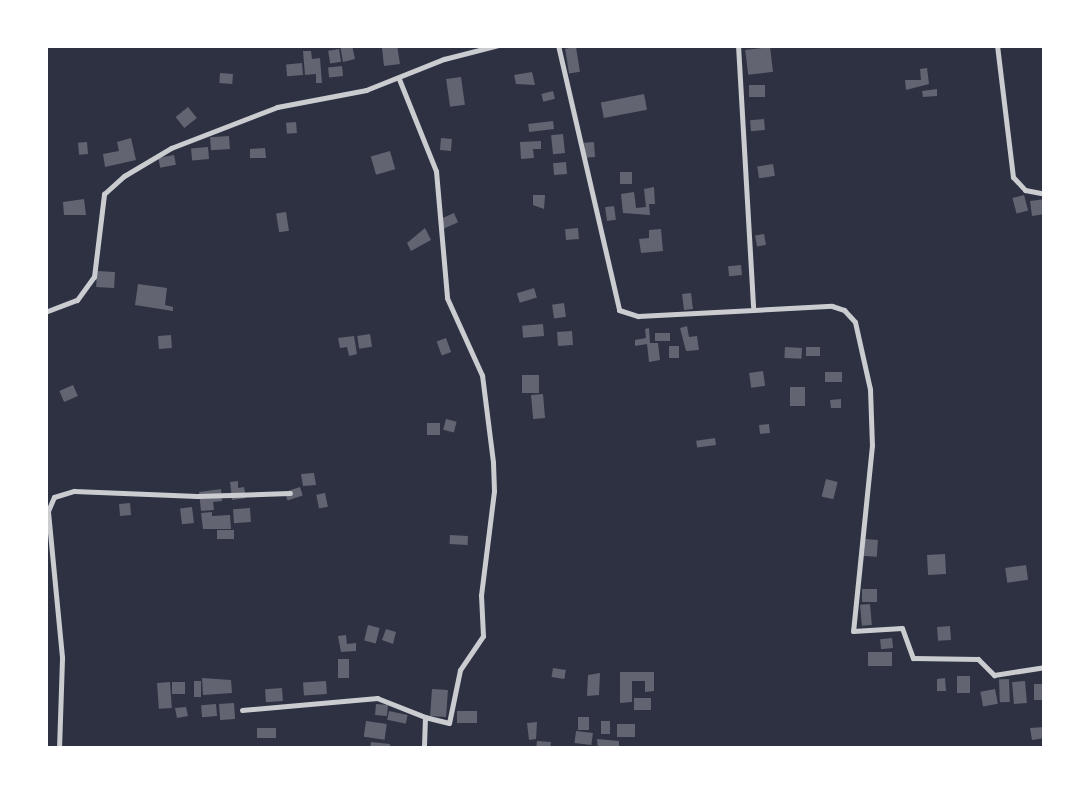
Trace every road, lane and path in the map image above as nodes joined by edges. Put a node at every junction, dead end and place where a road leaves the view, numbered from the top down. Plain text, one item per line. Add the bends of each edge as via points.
1 (498, 45) edge
2 (558, 45) edge
3 (738, 45) edge
4 (996, 45) edge
5 (399, 79) junction
6 (1045, 194) edge
7 (753, 308) junction
8 (45, 312) edge
9 (290, 493) dead end
10 (1045, 668) edge
11 (242, 710) dead end
12 (425, 718) junction
13 (59, 749) edge
14 (424, 749) edge

1 - 5 street
2 - 7 street via 620,310 638,316
3 - 7 street
4 - 6 street via 1013,177 1018,186
5 - 8 street via 242,119 124,176 101,204 94,278 77,300
5 - 12 street via 436,172 447,298 482,376 493,462 483,636 460,670 448,723
7 - 10 street via 832,306 844,310 862,340 872,445 853,631 902,628 913,658 978,659 994,675
9 - 13 street via 74,491 54,497 49,523 64,704
11 - 12 street via 377,698
12 - 14 street

